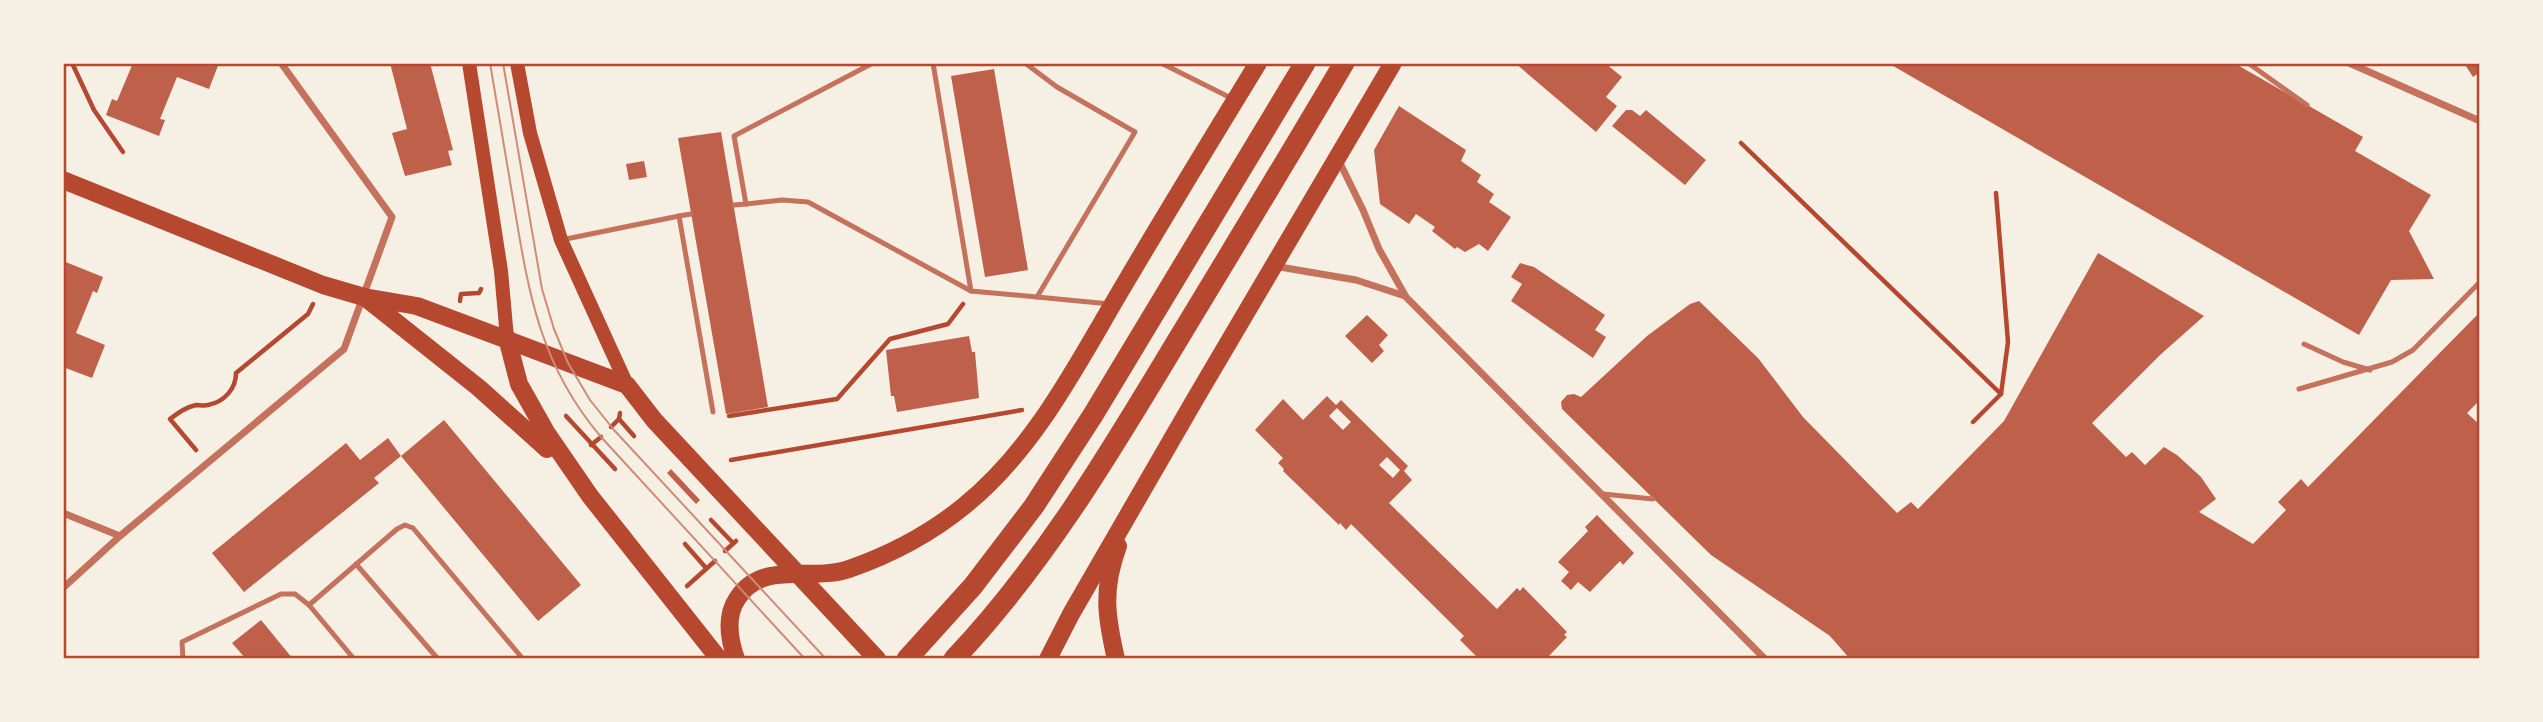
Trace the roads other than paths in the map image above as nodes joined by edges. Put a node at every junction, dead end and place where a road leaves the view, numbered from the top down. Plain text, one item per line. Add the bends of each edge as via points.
1 (281, 63) edge
2 (468, 63) edge
3 (517, 63) edge
4 (873, 63) edge
5 (933, 63) edge
6 (1025, 63) edge
7 (1161, 63) edge
8 (1258, 63) edge
9 (1305, 63) edge
10 (1344, 63) edge
11 (1393, 63) edge
12 (2248, 63) edge
13 (2349, 63) edge
14 (1236, 100) junction
15 (2307, 105) dead end
16 (2480, 121) edge
17 (1337, 157) junction
18 (63, 180) edge
19 (746, 204) junction
20 (734, 205) dead end
21 (691, 214) dead end
22 (679, 216) junction
23 (561, 240) junction
24 (1273, 265) junction
25 (2480, 282) edge
26 (971, 292) junction
27 (1406, 296) junction
28 (364, 297) junction
29 (1037, 297) junction
30 (1112, 304) junction
31 (508, 338) junction
32 (2304, 344) dead end
33 (2370, 369) junction
34 (627, 385) junction
35 (2299, 390) dead end
36 (713, 412) road end
37 (1602, 494) junction
38 (590, 496) junction
39 (1653, 499) dead end
40 (1136, 501) junction
41 (63, 513) edge
42 (120, 536) junction
43 (356, 564) junction
44 (796, 573) junction
45 (63, 588) edge
46 (309, 604) junction
47 (1058, 638) junction
48 (911, 656) edge
49 (183, 659) edge
50 (354, 659) edge
51 (438, 659) edge
52 (523, 659) edge
53 (719, 659) edge
54 (736, 659) edge
55 (877, 659) edge
56 (954, 659) edge
57 (1048, 659) edge
58 (1055, 659) edge
59 (1116, 659) edge
60 (1765, 659) edge

1 - 28 street via 392,217
2 - 31 main road via 500,258
3 - 23 main road via 530,133
4 - 19 lane via 734,136
5 - 26 lane
6 - 29 lane via 1135,132
7 - 14 lane
8 - 14 main road
9 - 48 highway via 1063,462 1001,552
10 - 56 highway via 1089,484 1010,595
11 - 17 main road
12 - 15 lane
13 - 16 street
14 - 30 main road
17 - 24 main road
17 - 27 street
18 - 28 main road via 323,285
19 - 20 lane
19 - 26 lane via 808,202
21 - 22 lane
22 - 23 lane
22 - 36 lane
23 - 34 main road
24 - 27 street via 1356,279
24 - 40 main road
25 - 33 lane via 2413,350
26 - 29 lane
27 - 37 street
28 - 31 main road via 416,306
28 - 38 main road via 530,431
28 - 42 street via 344,349
29 - 30 lane
30 - 44 main road via 1050,410 1005,467 964,506 909,543 846,570
31 - 34 main road
31 - 38 main road via 519,384 531,408
32 - 33 lane
33 - 35 lane
34 - 44 main road
37 - 39 lane
37 - 60 street
38 - 53 main road
40 - 47 main road
40 - 59 main road via 1108,580 1106,607
41 - 42 street
42 - 45 street
43 - 46 lane
43 - 51 lane
43 - 52 lane via 397,529 413,528
44 - 54 main road via 753,580 742,590 729,610 729,635
44 - 55 main road
46 - 49 lane via 295,594 281,594 182,642
46 - 50 lane
47 - 57 main road
47 - 58 main road

